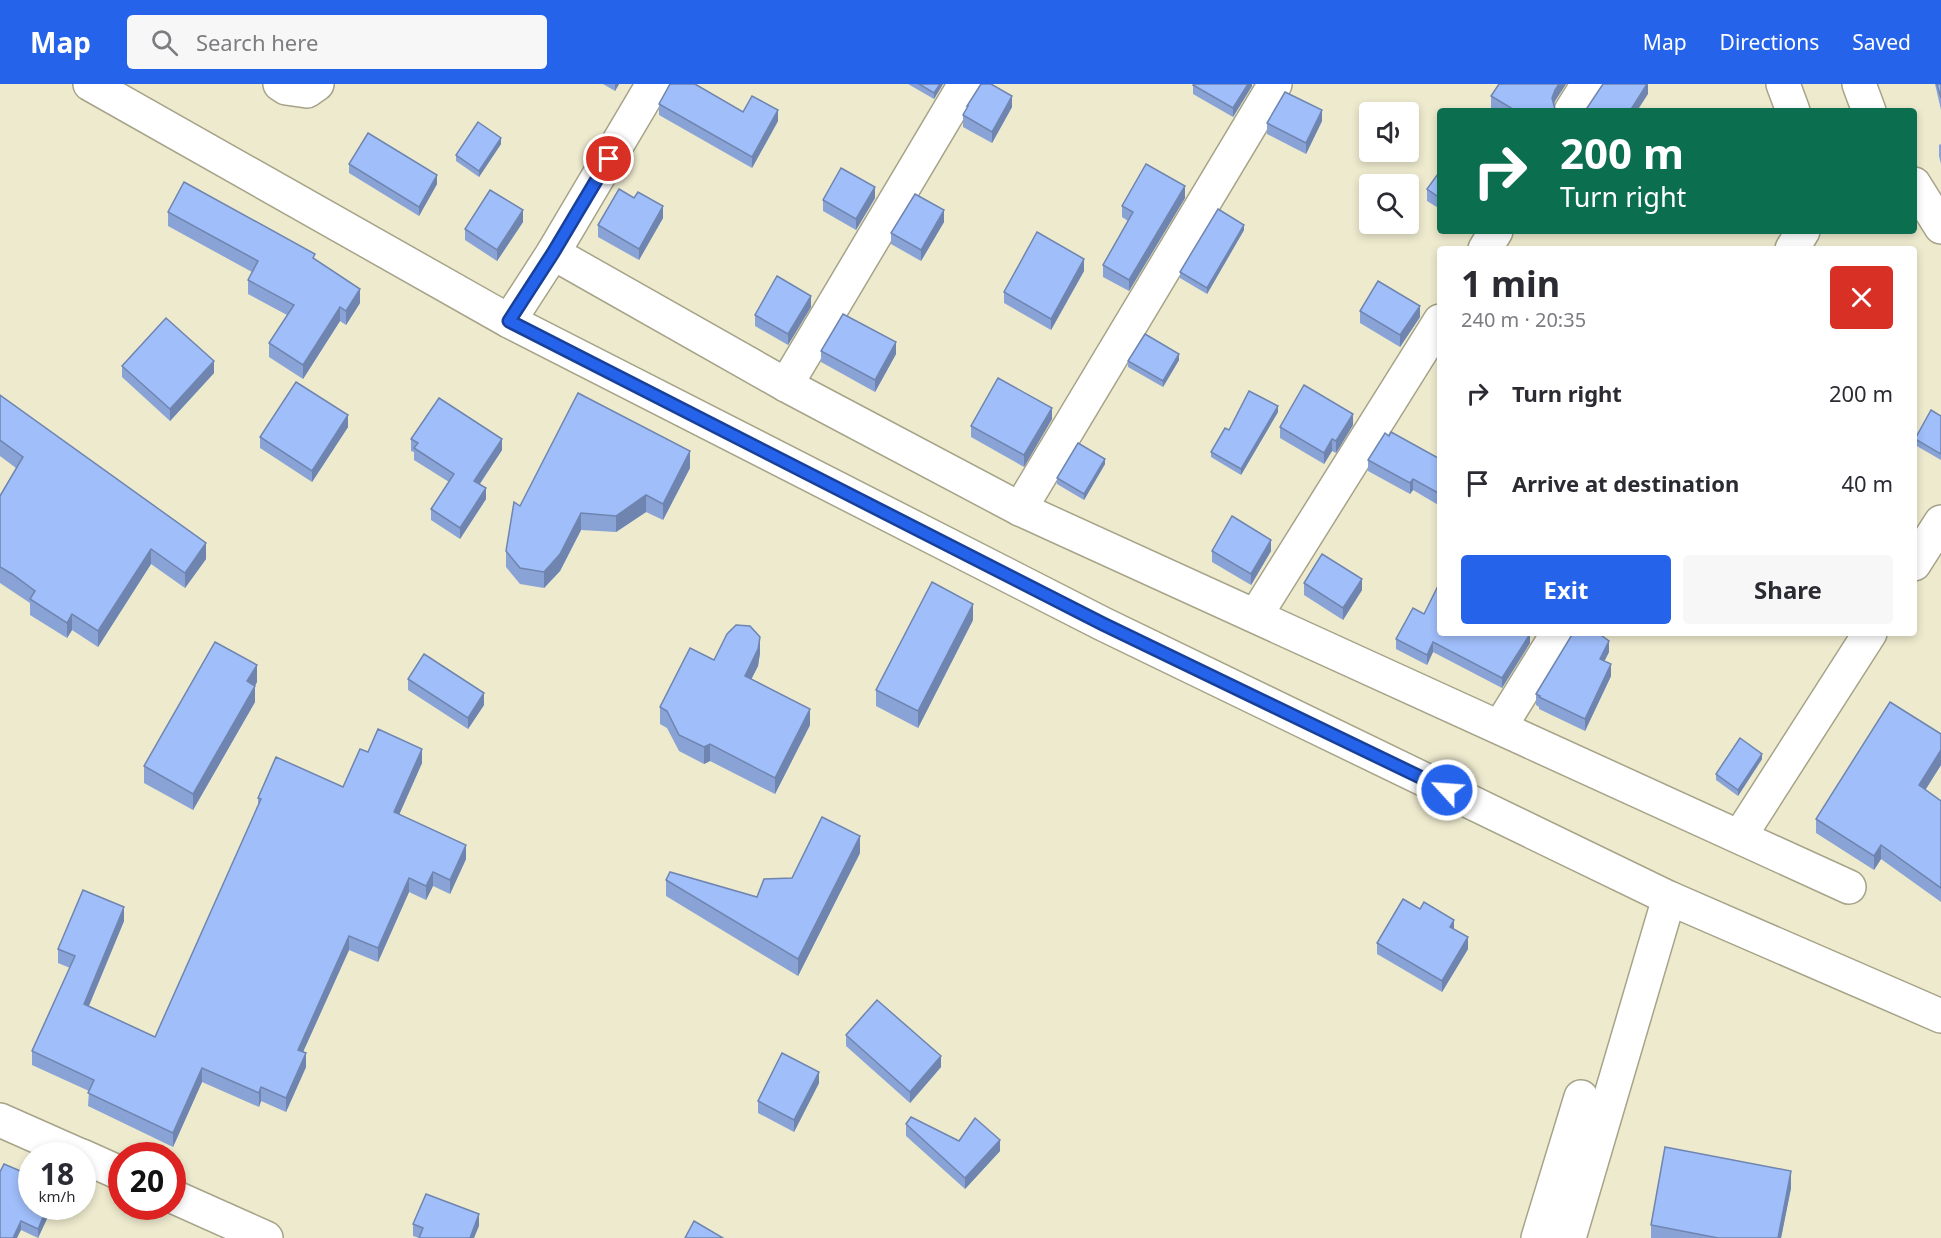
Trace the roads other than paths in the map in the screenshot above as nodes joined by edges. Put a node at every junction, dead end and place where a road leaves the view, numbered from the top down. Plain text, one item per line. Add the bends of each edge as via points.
1 (90, 84) edge
2 (280, 84) edge
3 (317, 84) edge
4 (653, 84) edge
5 (965, 84) edge
6 (1275, 84) edge
7 (1588, 84) edge
8 (1783, 84) edge
9 (1859, 84) edge
10 (1573, 108) edge
11 (1792, 108) edge
12 (1868, 108) edge
13 (1917, 189) edge
14 (1941, 226) edge
15 (553, 253) junction
16 (509, 321) junction
17 (1437, 326) edge
18 (786, 385) junction
19 (1020, 509) junction
20 (1941, 522) edge
21 (1917, 559) edge
22 (1256, 615) junction
23 (1556, 636) edge
24 (1868, 636) edge
25 (1500, 727) junction
26 (1740, 836) junction
27 (1849, 887) dead end
28 (1669, 898) junction
29 (1941, 1016) edge
30 (1581, 1097) dead end
31 (0, 1120) edge
32 (50, 1142) edge
33 (186, 1202) edge
34 (266, 1238) edge
35 (1538, 1238) edge
36 (1569, 1238) edge

1 - 16 lane
2 - 3 lane via 307,91
4 - 15 lane
5 - 18 lane
6 - 19 lane
7 - 10 lane
8 - 11 lane
9 - 12 lane
13 - 14 lane
15 - 16 lane
15 - 18 lane
16 - 28 lane via 1103,624
17 - 22 lane
18 - 19 lane
19 - 22 lane
20 - 21 lane
22 - 25 lane
23 - 25 lane
24 - 26 lane
25 - 26 lane
26 - 27 lane
28 - 29 lane
28 - 36 lane
30 - 35 lane
31 - 32 lane
33 - 34 lane

